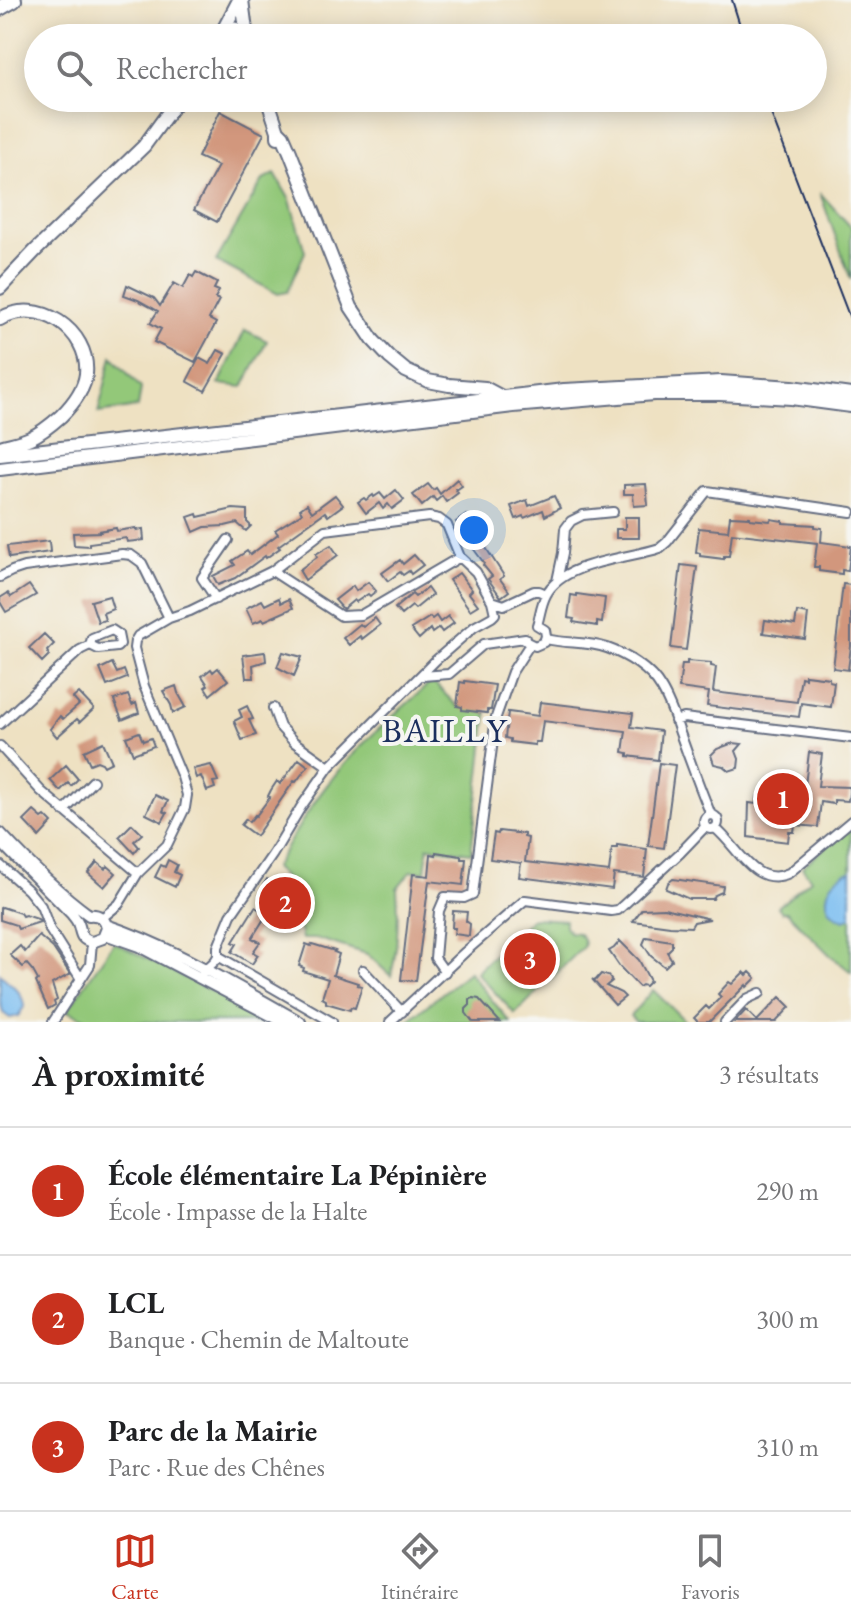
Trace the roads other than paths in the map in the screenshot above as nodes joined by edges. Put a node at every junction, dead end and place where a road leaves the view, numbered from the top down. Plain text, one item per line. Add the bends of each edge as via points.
1 (14, 0) edge
2 (240, 0) edge
3 (0, 8) edge
4 (230, 24) edge
5 (244, 24) edge
6 (169, 112) edge
7 (272, 112) edge
8 (0, 288) edge
9 (0, 319) edge
10 (851, 395) edge
11 (500, 396) junction
12 (851, 406) edge
13 (0, 447) edge
14 (0, 455) edge
15 (0, 469) edge
16 (613, 512) dead end
17 (851, 512) edge
18 (228, 540) dead end
19 (460, 557) junction
20 (272, 571) junction
21 (0, 577) edge
22 (557, 581) junction
23 (546, 594) junction
24 (216, 599) junction
25 (492, 601) junction
26 (169, 618) junction
27 (537, 625) junction
28 (546, 639) junction
29 (528, 641) junction
30 (90, 645) dead end
31 (422, 676) junction
32 (273, 708) dead end
33 (675, 721) junction
34 (0, 724) edge
35 (851, 738) edge
36 (0, 746) edge
37 (329, 767) junction
38 (93, 781) dead end
39 (64, 811) junction
40 (851, 821) edge
41 (710, 828) junction
42 (0, 833) edge
43 (0, 841) edge
44 (0, 865) edge
45 (138, 873) junction
46 (89, 915) junction
47 (79, 925) junction
48 (105, 926) junction
49 (92, 942) junction
50 (218, 956) junction
51 (235, 966) junction
52 (363, 970) dead end
53 (445, 972) junction
54 (202, 973) junction
55 (81, 979) junction
56 (231, 983) junction
57 (760, 993) dead end
58 (402, 1012) junction
59 (53, 1022) edge
60 (284, 1022) edge
61 (300, 1022) edge
62 (332, 1022) edge
63 (390, 1022) edge
64 (725, 1022) edge

1 - 3 highway
2 - 4 main road
2 - 5 main road
6 - 8 main road via 144,146
7 - 11 main road via 351,307 373,340 406,371 428,381 485,388
9 - 13 main road via 36,311 56,317 82,348 86,372 71,406 54,423 31,438
10 - 11 main road via 721,382
11 - 14 main road
12 - 15 main road via 791,398 654,394 513,406
16 - 22 street via 571,521 565,529
17 - 22 street via 707,491 660,548 591,565
18 - 24 street via 202,578
19 - 20 street via 351,617 341,616
19 - 20 street via 447,525 429,517 325,530
19 - 25 street via 476,572
20 - 24 street
21 - 26 street via 24,567 131,555 142,563
22 - 23 street
23 - 25 street via 534,591 504,605
23 - 27 street
24 - 26 street
25 - 31 street via 495,614
26 - 45 street via 138,636 134,648 187,795 167,845
27 - 28 street via 545,630
27 - 29 street via 528,629
28 - 29 street via 538,646
28 - 33 street via 600,645 634,661 661,687
29 - 31 street via 484,644 449,674
29 - 53 street via 496,717 473,894 445,897 439,911 435,958
30 - 34 street
31 - 37 street
32 - 37 street via 280,727 294,742
33 - 35 street
33 - 41 street via 711,815 717,818
36 - 39 street
37 - 50 street via 231,915
38 - 39 street
39 - 45 street
40 - 41 street via 779,877 755,871
41 - 53 street via 618,910 525,900
42 - 46 street
43 - 47 street
44 - 55 street via 41,906
45 - 48 street
46 - 47 street
46 - 48 street
47 - 49 street via 80,935
48 - 49 street via 100,940
48 - 54 street
49 - 55 street via 90,965
50 - 51 street
50 - 54 street
51 - 56 street
51 - 62 street
52 - 58 street
53 - 58 street
54 - 56 street
54 - 60 street
55 - 59 street
56 - 61 street
57 - 64 street
58 - 63 street

